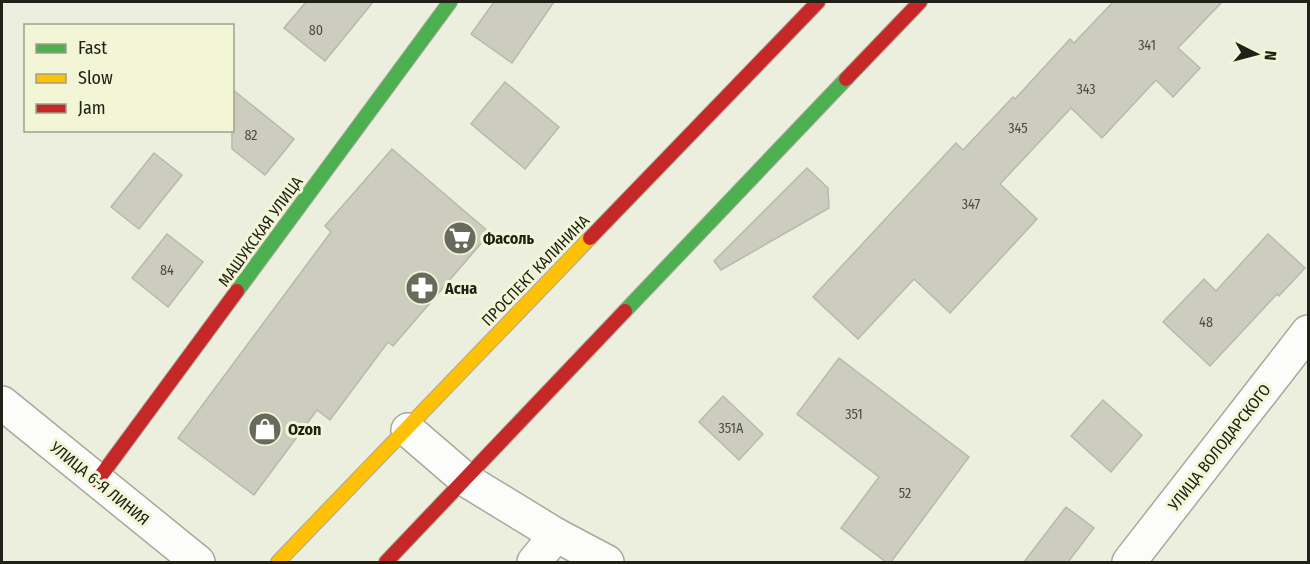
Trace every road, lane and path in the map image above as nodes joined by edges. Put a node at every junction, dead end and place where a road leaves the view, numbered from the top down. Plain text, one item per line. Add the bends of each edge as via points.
1 (450, 2) edge
2 (818, 2) edge
3 (920, 2) edge
4 (1308, 332) edge
5 (2, 403) edge
6 (408, 430) junction
7 (466, 480) junction
8 (97, 481) junction
9 (556, 535) junction
10 (198, 562) edge
11 (278, 562) edge
12 (386, 562) edge
13 (534, 562) edge
14 (606, 562) edge
15 (1129, 562) edge

1 - 8 main road, МАШУКСКАЯ УЛИЦА
2 - 6 main road, ПРОСПЕКТ КАЛИНИНА
3 - 7 main road
4 - 15 street, УЛИЦА ВОЛОДАРСКОГО
5 - 8 street, УЛИЦА 6-Я ЛИНИЯ
6 - 7 street
6 - 11 main road, ПРОСПЕКТ КАЛИНИНА
7 - 9 street
7 - 12 main road
8 - 10 street, УЛИЦА 6-Я ЛИНИЯ
9 - 13 street
9 - 14 street

